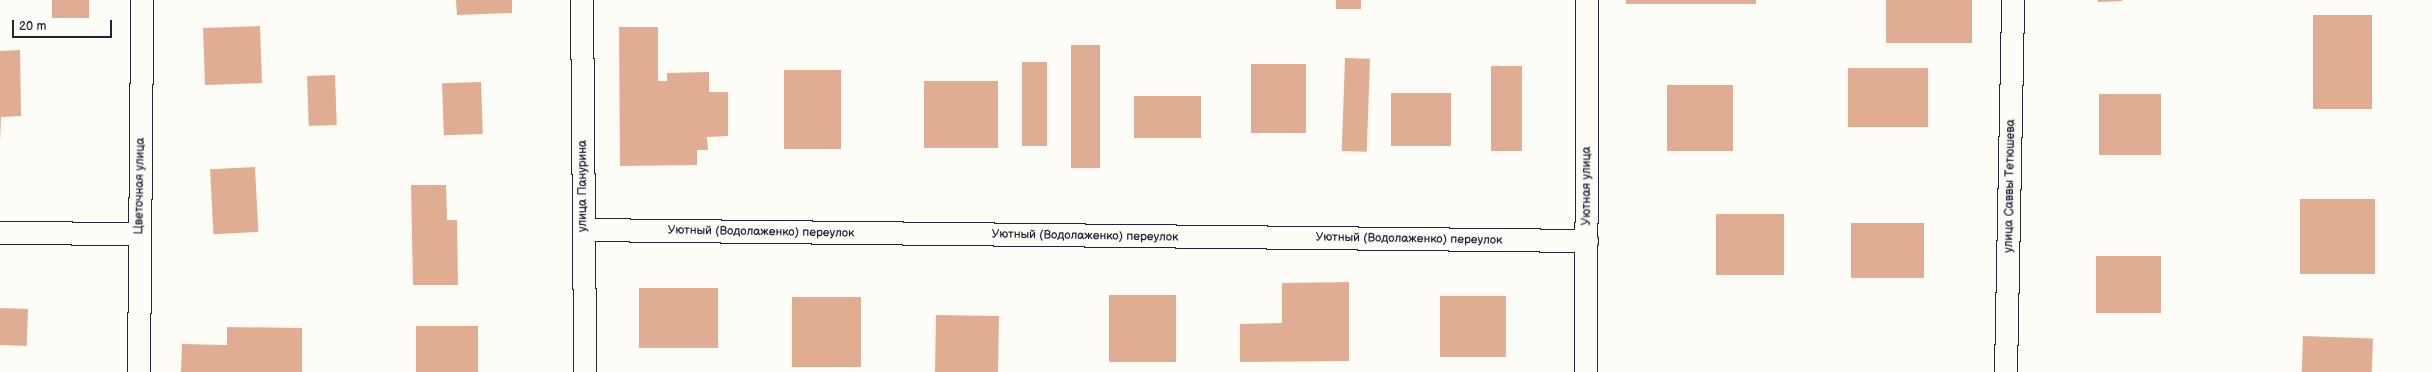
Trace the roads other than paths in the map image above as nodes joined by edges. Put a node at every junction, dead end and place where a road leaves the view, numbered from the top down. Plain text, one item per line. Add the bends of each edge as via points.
1 (142, 0) edge
2 (582, 0) edge
3 (1587, 0) edge
4 (2013, 0) edge
5 (584, 230) junction
6 (0, 233) edge
7 (139, 234) junction
8 (1587, 241) junction
9 (139, 372) edge
10 (585, 372) edge
11 (1586, 372) edge
12 (2006, 372) edge

1 - 7 street, Цветочная улица
2 - 5 street, улица Панурина
3 - 8 street, Уютная улица
4 - 12 street, улица Саввы Тетюшева
5 - 8 street, Уютный (Водолаженко) переулок
5 - 10 street, улица Панурина
6 - 7 street
7 - 9 street, Цветочная улица
8 - 11 street, Уютная улица

